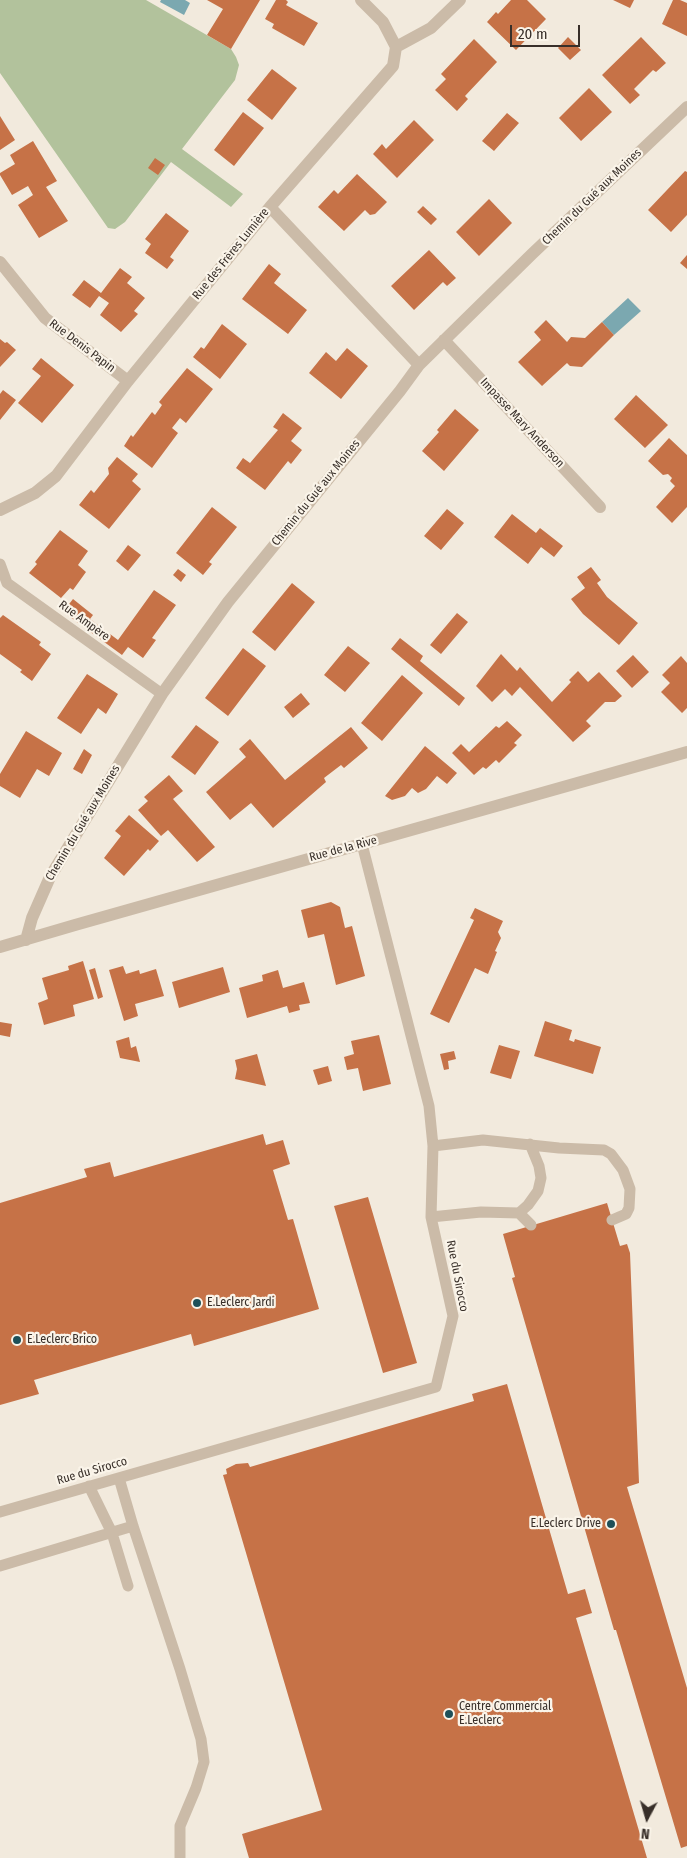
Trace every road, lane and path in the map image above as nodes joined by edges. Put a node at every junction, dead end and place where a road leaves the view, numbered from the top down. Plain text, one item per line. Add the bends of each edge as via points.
1 (361, 0) edge
2 (460, 0) edge
3 (396, 47) junction
4 (687, 107) edge
5 (270, 207) junction
6 (0, 262) edge
7 (444, 340) junction
8 (419, 365) junction
9 (128, 381) junction
10 (600, 507) dead end
11 (0, 510) edge
12 (0, 564) edge
13 (162, 694) junction
14 (687, 752) edge
15 (362, 844) junction
16 (26, 940) junction
17 (0, 948) edge
18 (530, 1144) junction
19 (433, 1146) junction
20 (519, 1213) junction
21 (431, 1217) junction
22 (612, 1220) dead end
23 (531, 1225) dead end
24 (119, 1478) junction
25 (89, 1486) junction
26 (0, 1512) edge
27 (133, 1526) junction
28 (112, 1533) junction
29 (0, 1566) edge
30 (128, 1586) dead end
31 (180, 1858) edge

1 - 3 street via 382,22
2 - 3 street via 430,28
3 - 5 street, Rue des Frères Lumière via 393,66
4 - 7 street, Chemin du Gué aux Moines
5 - 8 street
5 - 9 street, Rue des Frères Lumière
6 - 9 street, Rue Denis Papin via 45,318
7 - 8 street, Chemin du Gué aux Moines
7 - 10 street, Impasse Mary Anderson
8 - 13 street, Chemin du Gué aux Moines via 228,602
9 - 11 street, Rue des Frères Lumière via 56,476 35,493
12 - 13 lane, Rue Ampère via 7,582
13 - 16 street, Chemin du Gué aux Moines via 50,877
14 - 15 street, Rue de la Rive
15 - 16 street, Rue de la Rive
15 - 19 lane, Rue du Sirocco via 428,1106
16 - 17 street, Rue de la Rive
18 - 19 lane via 482,1140
18 - 20 lane via 540,1166 541,1178 538,1191
18 - 22 lane via 594,1148 611,1154 623,1170 630,1190 626,1214
19 - 21 lane, Rue du Sirocco
20 - 21 lane via 481,1212
20 - 23 lane
21 - 24 lane, Rue du Sirocco via 453,1316 436,1387
24 - 25 lane, Rue du Sirocco
24 - 27 lane
25 - 26 lane, Rue du Sirocco
25 - 28 lane
27 - 28 lane
27 - 31 lane via 197,1723 204,1762 180,1826
28 - 29 lane
28 - 30 lane

